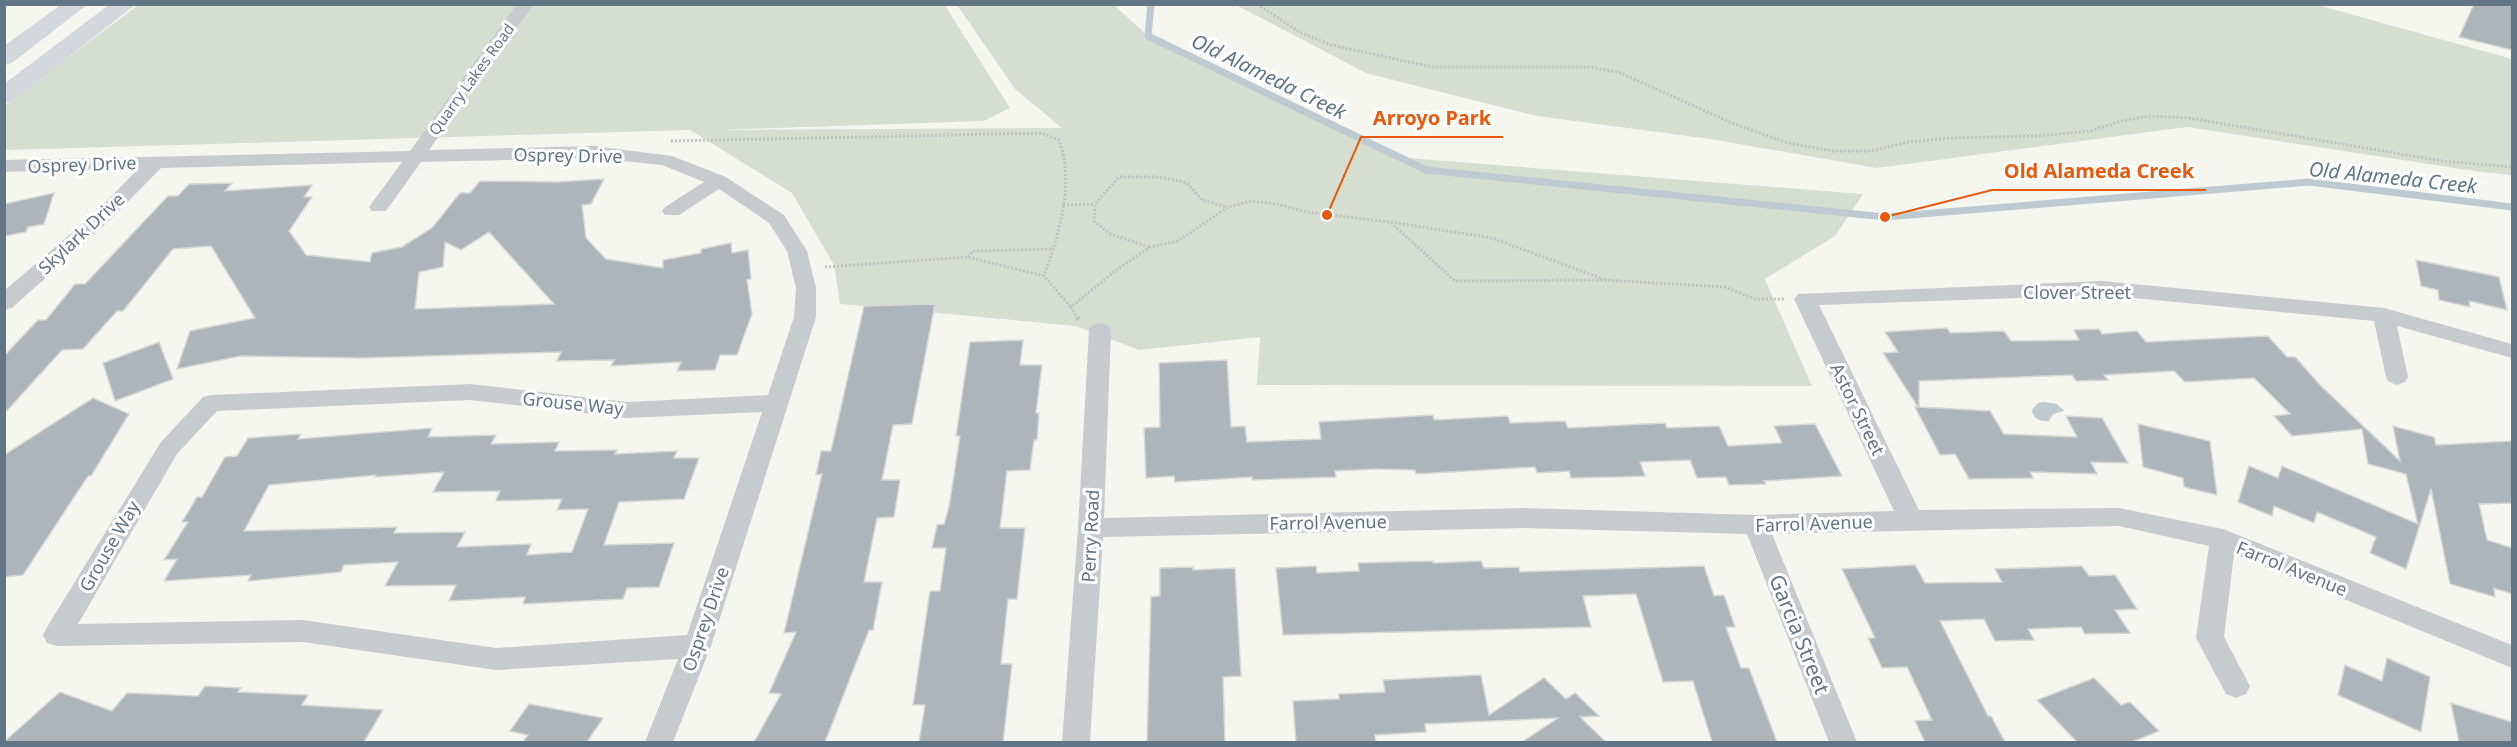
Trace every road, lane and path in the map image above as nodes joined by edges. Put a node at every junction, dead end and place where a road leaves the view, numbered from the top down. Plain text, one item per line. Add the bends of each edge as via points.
1 (77, 4) edge
2 (125, 4) edge
3 (526, 4) edge
4 (1257, 4) edge
5 (4, 58) edge
6 (4, 96) edge
7 (670, 141) dead end
8 (417, 155) junction
9 (156, 162) junction
10 (4, 166) edge
11 (2512, 167) edge
12 (719, 181) junction
13 (1095, 204) junction
14 (1063, 205) junction
15 (379, 207) dead end
16 (1228, 207) junction
17 (672, 211) dead end
18 (1390, 222) junction
19 (1150, 247) junction
20 (1055, 249) junction
21 (968, 257) junction
22 (801, 270) junction
23 (1044, 276) junction
24 (1605, 280) junction
25 (4, 281) edge
26 (28, 281) junction
27 (1805, 299) junction
28 (4, 303) edge
29 (1071, 307) junction
30 (2384, 315) junction
31 (1090, 327) joint
32 (2512, 351) edge
33 (2397, 377) dead end
34 (778, 403) junction
35 (1911, 520) junction
36 (1756, 525) junction
37 (1091, 528) junction
38 (2223, 539) junction
39 (697, 646) junction
40 (2512, 657) edge
41 (2236, 686) dead end
42 (659, 742) edge
43 (1076, 742) edge
44 (1843, 742) edge

1 - 5 main road
2 - 6 main road
3 - 8 street, Quarry Lakes Road
4 - 11 path via 1301,33 1331,45 1432,67 1588,67 1618,72 1732,123 1788,143 1833,152 1872,151 1950,138 2090,131 2149,116 2189,118 2442,161
7 - 14 path via 1041,133 1059,140 1065,151
8 - 9 street, Osprey Drive
8 - 12 street, Osprey Drive via 594,152 664,160
8 - 15 street, Quarry Lakes Road
9 - 10 street, Osprey Drive
9 - 26 street, Skylark Drive via 103,216
12 - 17 street
12 - 22 street, Osprey Drive via 777,219 797,251
13 - 14 path
13 - 16 path via 1119,177 1160,177 1187,183 1202,200
13 - 19 path via 1094,221 1110,234
14 - 20 path
16 - 18 path via 1251,201
16 - 19 path via 1178,241
18 - 24 path via 1492,238
18 - 24 path via 1455,280
19 - 29 path
20 - 21 path via 973,251
20 - 23 path
21 - 22 path
21 - 23 path
22 - 34 street, Osprey Drive via 806,288 805,317
23 - 29 path
24 - 27 path via 1725,287 1755,299
25 - 26 street
26 - 28 street, Skylark Drive
27 - 30 street, Clover Street via 2102,288
27 - 35 street, Astor Street
29 - 31 path
30 - 32 street, Clover Street
30 - 33 street
31 - 37 street, Perry Road
34 - 39 street, Osprey Drive
34 - 39 street, Grouse Way via 627,410 470,392 211,403 169,448 57,635 303,631 496,659
35 - 36 street, Farrol Avenue
35 - 38 street, Farrol Avenue via 2119,517
36 - 37 street, Farrol Avenue via 1524,518
36 - 44 street, Garcia Street
37 - 43 street, Perry Road
38 - 40 street, Farrol Avenue
38 - 41 street via 2210,638
39 - 42 street, Osprey Drive

